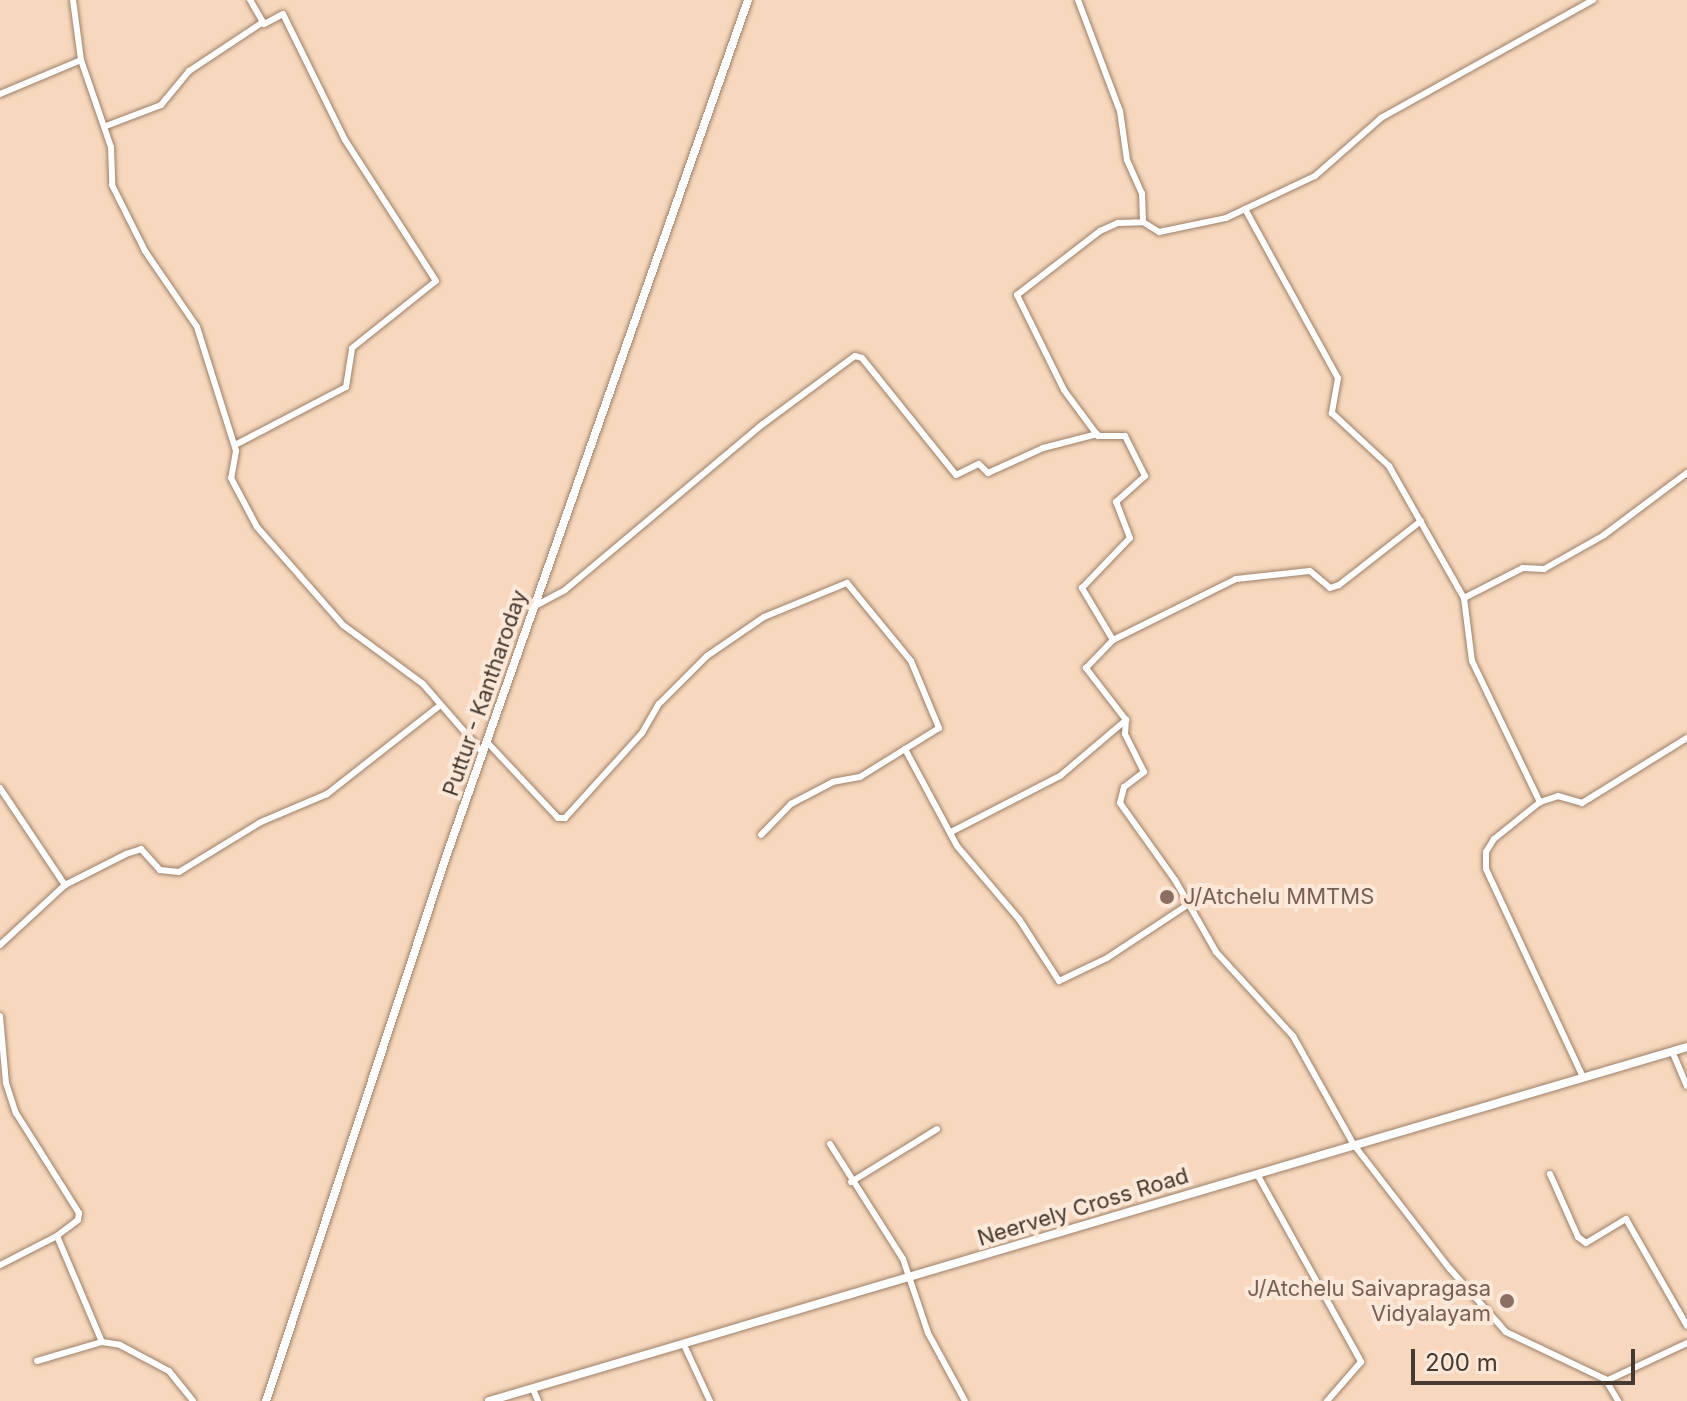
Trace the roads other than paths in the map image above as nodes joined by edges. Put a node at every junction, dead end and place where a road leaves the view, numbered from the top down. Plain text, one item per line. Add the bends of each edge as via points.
1 (73, 0) edge
2 (250, 0) edge
3 (748, 0) edge
4 (1078, 0) edge
5 (1593, 0) edge
6 (263, 22) junction
7 (81, 60) junction
8 (0, 94) edge
9 (106, 126) junction
10 (1245, 209) junction
11 (1143, 222) junction
12 (1097, 434) junction
13 (235, 445) junction
14 (1687, 473) edge
15 (1421, 521) junction
16 (1464, 598) junction
17 (535, 606) junction
18 (1113, 640) junction
19 (438, 707) junction
20 (1126, 720) junction
21 (1687, 738) edge
22 (487, 742) junction
23 (905, 749) junction
24 (483, 753) junction
25 (0, 788) edge
26 (1540, 802) junction
27 (951, 832) junction
28 (761, 835) dead end
29 (65, 885) junction
30 (1189, 904) junction
31 (0, 945) edge
32 (0, 1016) edge
33 (1687, 1047) edge
34 (1672, 1051) junction
35 (1583, 1077) junction
36 (1687, 1086) edge
37 (937, 1129) dead end
38 (830, 1144) dead end
39 (1354, 1145) junction
40 (1257, 1174) junction
41 (1550, 1174) dead end
42 (851, 1182) junction
43 (57, 1236) junction
44 (0, 1265) edge
45 (910, 1278) junction
46 (1687, 1326) edge
47 (102, 1342) junction
48 (1687, 1343) edge
49 (684, 1345) junction
50 (37, 1361) dead end
51 (1606, 1381) junction
52 (533, 1389) junction
53 (1326, 1400) edge
54 (193, 1401) edge
55 (266, 1401) edge
56 (489, 1401) edge
57 (538, 1401) edge
58 (710, 1401) edge
59 (965, 1401) edge
60 (1618, 1401) edge

1 - 7 street
2 - 6 street
3 - 17 main road, Puttur - Kantharoday
4 - 11 street via 1120,111 1127,160 1142,193
5 - 10 street via 1381,118 1315,176
6 - 9 street via 189,71 161,105
6 - 13 street via 283,14 345,140 436,281 352,348 346,387
7 - 8 street
7 - 9 street
9 - 13 street via 112,185 145,251 197,327
10 - 11 street via 1159,232
10 - 15 street via 1338,378 1332,413 1389,466
11 - 12 street via 1118,223 1100,231 1017,295 1064,390
12 - 17 street via 1043,448 988,473 979,464 956,475 855,356 763,424 565,590
12 - 18 street via 1125,436 1145,476 1116,502 1130,538 1082,588
13 - 19 street via 231,478 276,554 376,654 423,684
14 - 16 street via 1604,535 1544,569 1523,568
15 - 16 street
15 - 18 street via 1339,585 1330,588 1310,571 1236,579
16 - 26 street via 1472,661
17 - 22 main road, Puttur - Kantharoday
18 - 20 street via 1086,668
19 - 24 street
19 - 29 street via 342,786 261,822 179,872 160,870 141,849
20 - 27 street via 1060,776
20 - 30 street via 1125,734 1144,772 1118,796
21 - 26 street via 1582,803 1558,796
22 - 23 street via 558,818 565,818 642,733 659,704 707,656 764,617 847,583 911,661 936,715 939,728
22 - 24 main road, Puttur - Kantharoday
23 - 27 street
23 - 28 street via 860,777 833,782 791,804
24 - 55 main road, Puttur - Kantharoday
25 - 29 street
26 - 35 street via 1494,839 1486,852 1486,869
27 - 30 street via 1059,981 1107,958
29 - 31 street
30 - 39 street via 1230,970 1256,991 1293,1036
32 - 43 street via 6,1083 16,1113 79,1213 78,1220
33 - 34 main road, Neervely Cross Road
34 - 35 main road, Neervely Cross Road
34 - 36 street
35 - 39 main road, Neervely Cross Road
37 - 42 street
38 - 42 street
39 - 40 main road, Neervely Cross Road
39 - 51 street via 1506,1332
40 - 45 main road, Neervely Cross Road
40 - 53 street via 1361,1362
41 - 46 street via 1578,1237 1586,1243 1626,1219
42 - 45 street
43 - 44 street
43 - 47 street
45 - 49 main road, Neervely Cross Road
45 - 59 street via 928,1333
47 - 50 street
47 - 54 street via 142,1353 169,1371
48 - 51 street
49 - 52 main road, Neervely Cross Road
49 - 58 street
51 - 60 street
52 - 56 main road, Neervely Cross Road
52 - 57 street

